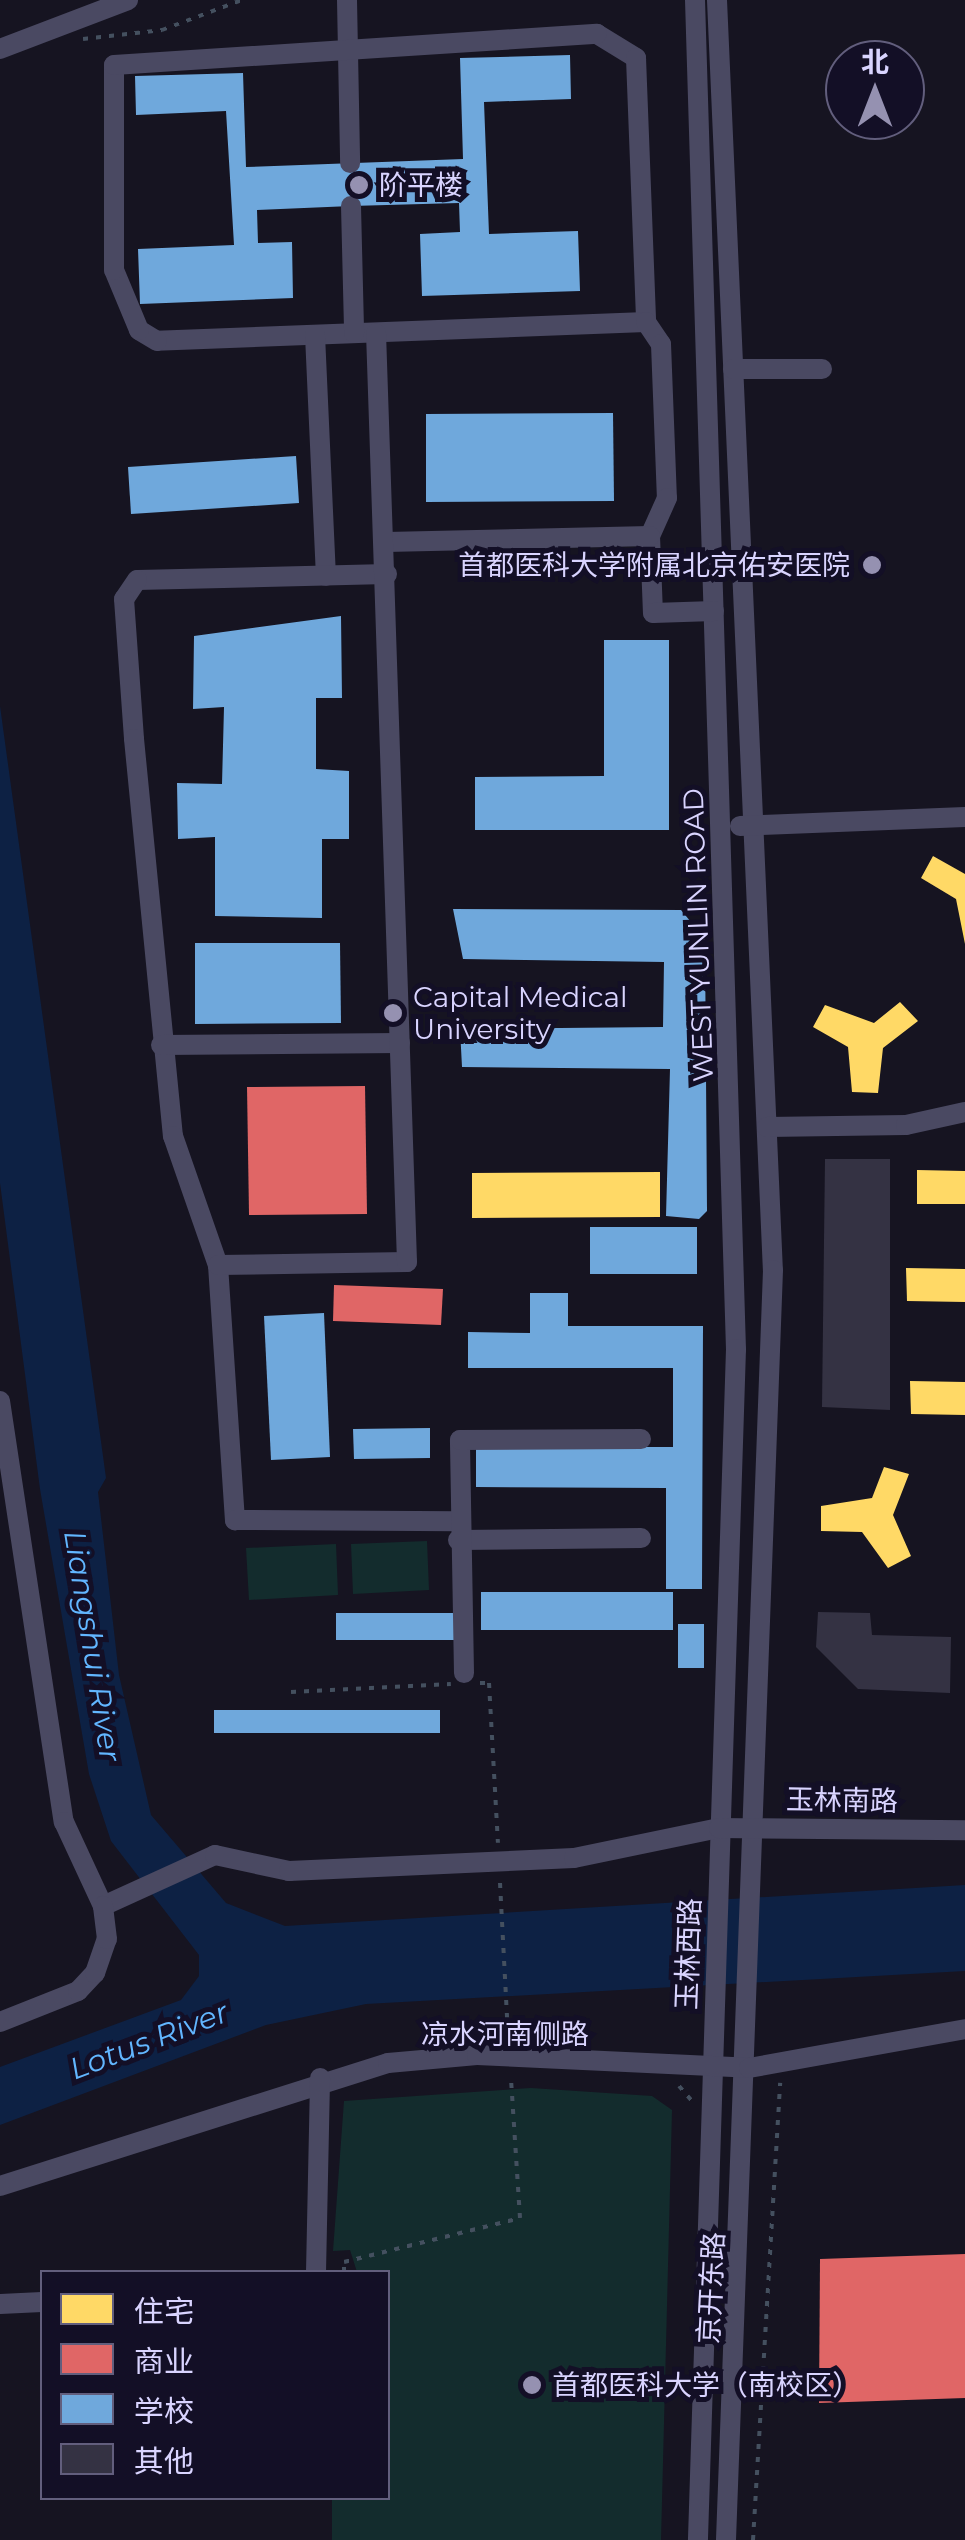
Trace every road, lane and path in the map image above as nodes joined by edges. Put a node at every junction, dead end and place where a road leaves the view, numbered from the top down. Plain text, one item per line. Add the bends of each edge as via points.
1 (128, 0) edge
2 (242, 0) edge
3 (347, 0) edge
4 (695, 0) edge
5 (716, 0) edge
6 (73, 40) dead end
7 (348, 46) junction
8 (0, 49) edge
9 (350, 163) dead end
10 (351, 206) dead end
11 (646, 322) junction
12 (354, 334) junction
13 (376, 334) junction
14 (316, 336) junction
15 (734, 369) junction
16 (822, 369) dead end
17 (650, 536) junction
18 (386, 542) junction
19 (387, 574) junction
20 (326, 576) junction
21 (714, 611) junction
22 (965, 817) edge
23 (722, 826) junction
24 (751, 826) junction
25 (400, 1043) junction
26 (161, 1045) junction
27 (965, 1112) edge
28 (768, 1127) junction
29 (218, 1264) junction
30 (0, 1401) edge
31 (640, 1439) dead end
32 (457, 1530) junction
33 (640, 1538) dead end
34 (464, 1673) dead end
35 (290, 1692) dead end
36 (757, 1827) junction
37 (719, 1828) junction
38 (965, 1830) edge
39 (499, 1860) dead end
40 (718, 1868) joint
41 (500, 1880) dead end
42 (109, 1903) junction
43 (0, 2022) edge
44 (965, 2029) edge
45 (751, 2038) joint
46 (713, 2041) joint
47 (509, 2056) dead end
48 (712, 2066) junction
49 (749, 2068) junction
50 (525, 2070) dead end
51 (796, 2076) dead end
52 (320, 2078) junction
53 (676, 2084) dead end
54 (692, 2122) dead end
55 (0, 2186) edge
56 (316, 2270) edge
57 (344, 2270) edge
58 (40, 2302) edge
59 (0, 2304) edge
60 (698, 2540) edge
61 (726, 2540) edge
62 (753, 2540) edge

1 - 8 street
2 - 6 path via 162,30
3 - 7 street
4 - 21 street, WEST YUNLIN ROAD
5 - 15 street, WEST YUNLIN ROAD
7 - 9 street
7 - 11 street via 597,34 636,58
7 - 14 street via 124,58 110,73 114,270 140,330 157,341
10 - 12 street
11 - 13 street
11 - 17 street via 661,344 667,498
12 - 13 street
12 - 14 street
13 - 18 street
14 - 20 street
15 - 16 street
15 - 24 street, WEST YUNLIN ROAD
17 - 18 street
17 - 21 street via 653,612
18 - 19 street
19 - 20 street
19 - 25 street
20 - 26 street via 137,580 124,599
21 - 23 street, WEST YUNLIN ROAD
22 - 24 street
23 - 24 street
23 - 37 street, WEST YUNLIN ROAD via 736,1349
24 - 28 street, WEST YUNLIN ROAD
25 - 26 street
25 - 29 street via 407,1262
26 - 29 street via 173,1136
27 - 28 street via 906,1125
28 - 36 street, WEST YUNLIN ROAD via 773,1270
29 - 32 street via 235,1520
30 - 42 street via 64,1822
31 - 32 street via 466,1437
32 - 33 street
32 - 34 street
35 - 39 path via 490,1682
36 - 37 street, 玉林南路
36 - 38 street, 玉林南路
36 - 45 street, WEST YUNLIN ROAD
37 - 40 street, WEST YUNLIN ROAD
37 - 42 street, 玉林南路 via 574,1858 289,1872 214,1855
40 - 46 street, 玉林西路
41 - 47 path
42 - 43 street via 108,1939 95,1973 78,1991
44 - 49 street, 凉水河南侧路
45 - 49 street, 京开东路
46 - 48 street, 京开东路
48 - 49 street, 凉水河南侧路
48 - 52 street, 凉水河南侧路 via 476,2056
48 - 60 street, 京开东路
49 - 61 street, 京开东路
50 - 57 path via 508,2072 520,2218 344,2262
51 - 62 path via 780,2078
52 - 55 street, 凉水河南侧路
52 - 56 street
53 - 54 path via 692,2102
58 - 59 street

